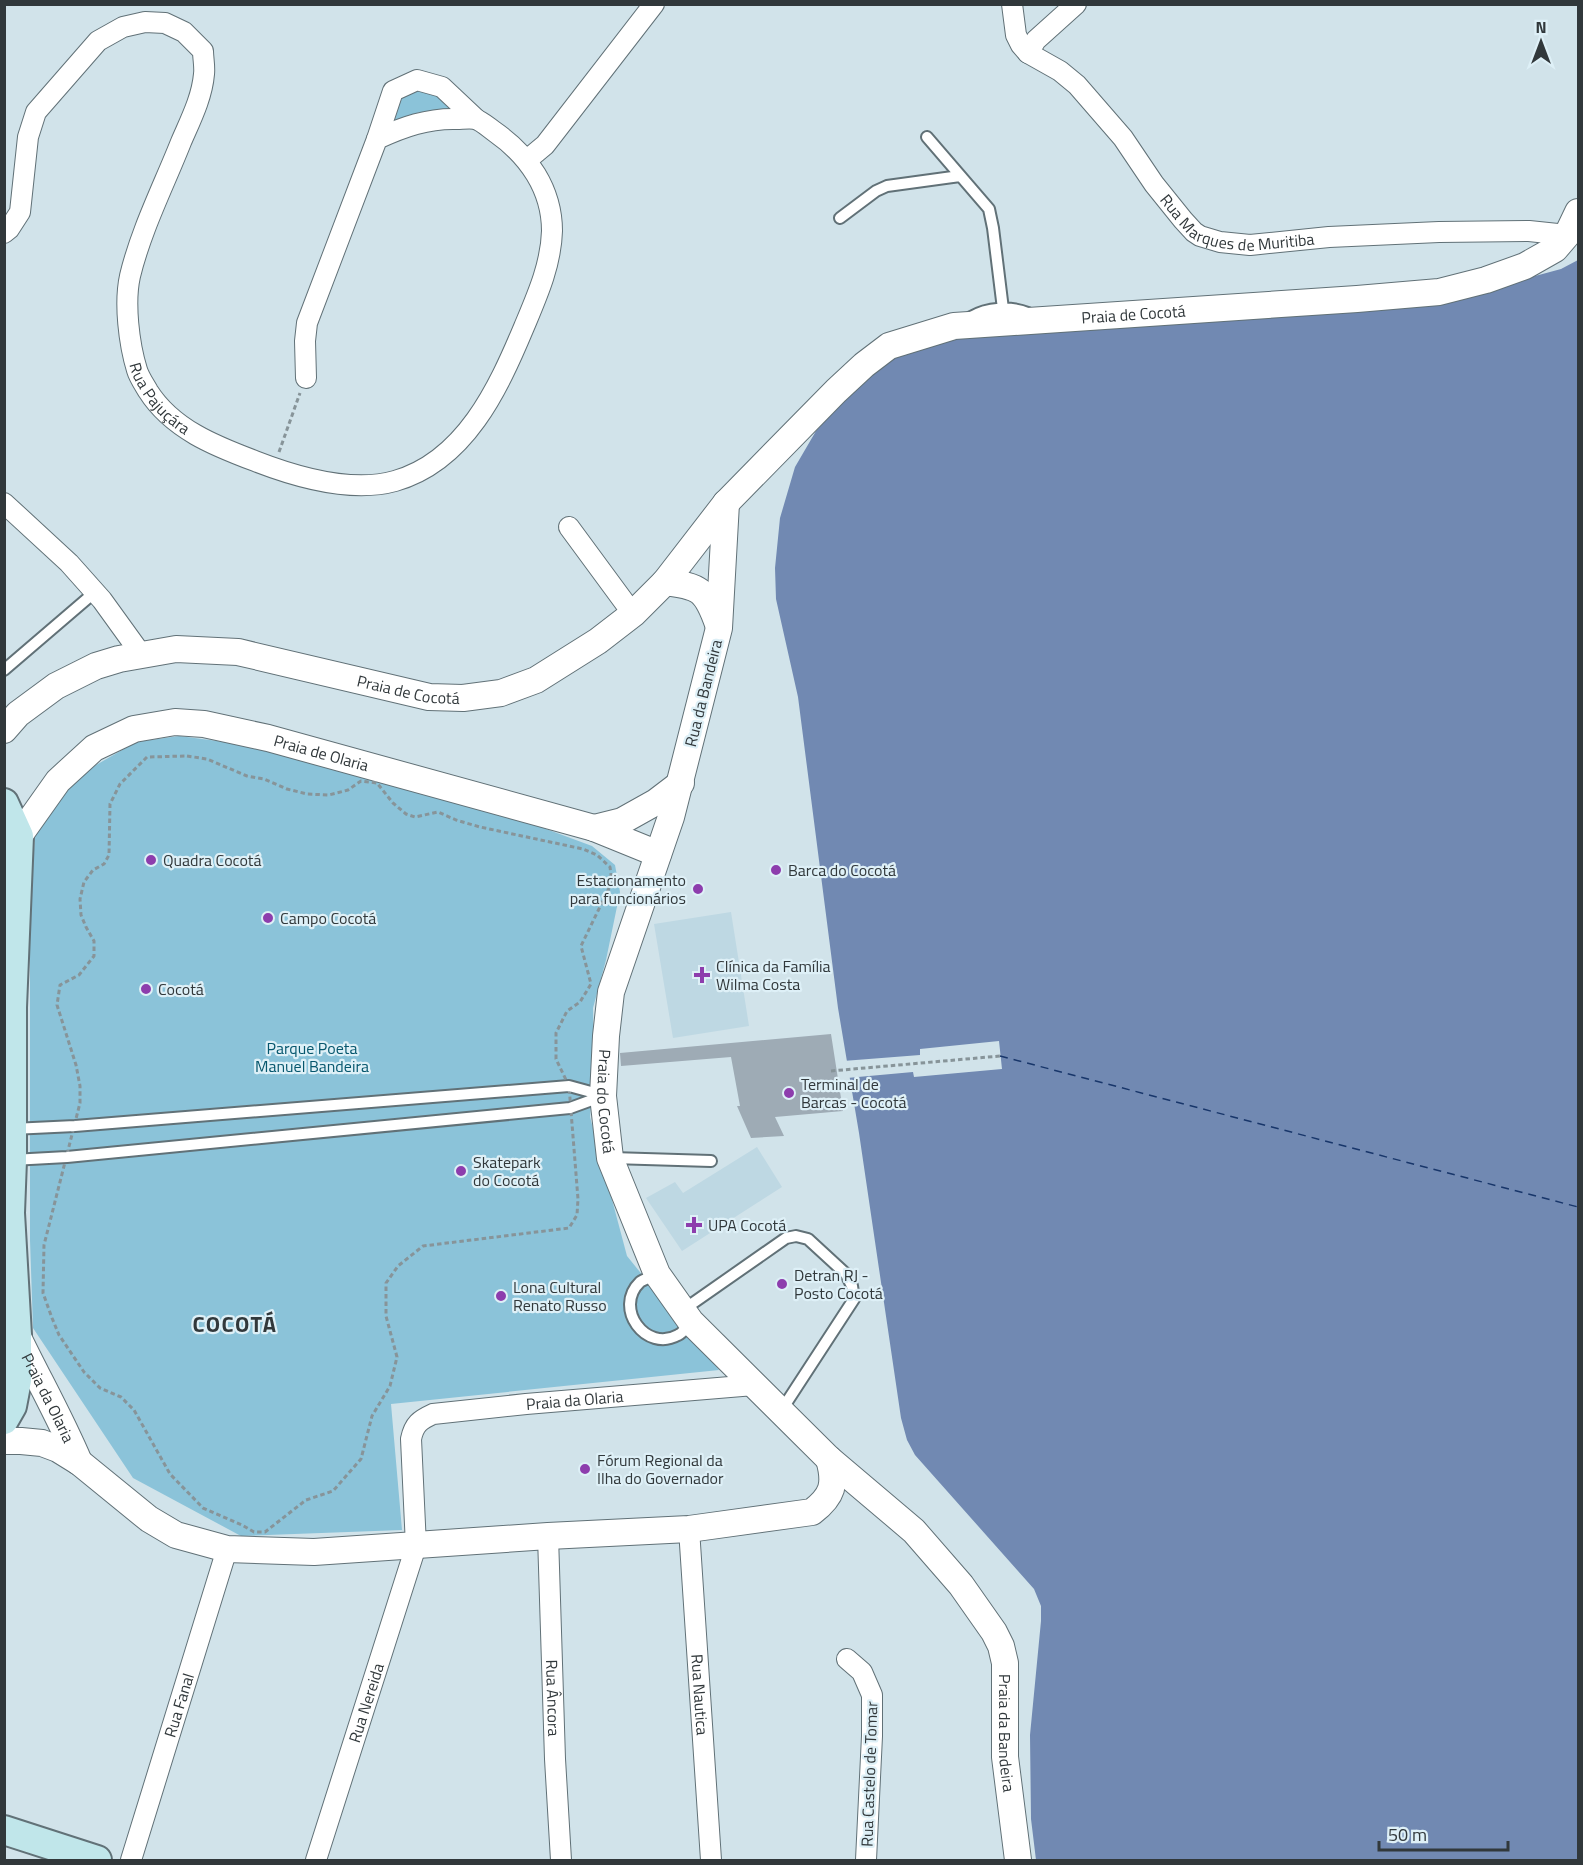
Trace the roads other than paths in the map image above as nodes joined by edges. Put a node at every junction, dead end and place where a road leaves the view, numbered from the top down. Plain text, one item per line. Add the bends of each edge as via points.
1 (654, 4) edge
2 (1012, 4) edge
3 (1076, 4) edge
4 (1028, 53) junction
5 (476, 119) junction
6 (927, 137) dead end
7 (377, 139) junction
8 (527, 160) junction
9 (960, 176) junction
10 (1578, 212) edge
11 (840, 218) dead end
12 (4, 233) edge
13 (1567, 235) junction
14 (1003, 309) junction
15 (1039, 320) junction
16 (962, 325) junction
17 (306, 378) dead end
18 (4, 503) edge
19 (726, 503) joint
20 (569, 527) dead end
21 (715, 534) junction
22 (665, 582) junction
23 (94, 592) junction
24 (633, 614) junction
25 (719, 628) junction
26 (130, 656) junction
27 (4, 670) edge
28 (4, 730) edge
29 (681, 783) junction
30 (4, 803) edge
31 (594, 828) junction
32 (19, 836) junction
33 (658, 854) junction
34 (8, 1011) edge
35 (603, 1096) junction
36 (11, 1129) junction
37 (610, 1158) junction
38 (12, 1160) junction
39 (711, 1161) dead end
40 (657, 1274) junction
41 (687, 1316) junction
42 (17, 1335) junction
43 (754, 1385) junction
44 (781, 1411) junction
45 (4, 1420) edge
46 (4, 1441) edge
47 (829, 1459) junction
48 (79, 1462) junction
49 (689, 1529) junction
50 (548, 1536) junction
51 (416, 1546) junction
52 (227, 1549) junction
53 (847, 1659) dead end
54 (4, 1830) edge
55 (34, 1841) junction
56 (4, 1853) edge
57 (97, 1860) edge
58 (131, 1860) edge
59 (316, 1860) edge
60 (561, 1860) edge
61 (711, 1860) edge
62 (866, 1860) edge
63 (1018, 1860) edge

1 - 8 street via 545,145
2 - 4 street via 1016,35
3 - 4 street via 1036,40
4 - 13 street, Rua Marques de Muritiba via 1077,85 1123,138 1183,220 1207,238 1250,245 1415,233 1529,231
5 - 7 street via 423,121
5 - 7 street, Rua Pajuçára via 442,87 417,80 393,91
5 - 8 street, Rua Pajuçára via 509,141
6 - 9 lane
7 - 17 street, Rua Pajuçára via 307,323
8 - 12 street, Rua Pajuçára via 548,197 552,230 541,286 509,364 483,412 451,450 428,467 396,481 367,487 274,468 220,447 185,429 157,405 137,372 128,316 130,278 198,103 204,74 203,51 184,32 165,23 145,22 123,27 98,41 36,112 28,137 20,212
9 - 11 lane via 887,186
9 - 14 lane via 989,209 992,218
10 - 13 street, Praia de Cocotá
13 - 15 street, Praia de Cocotá via 1555,249 1525,266 1439,292
14 - 15 lane via 1016,309
14 - 16 lane via 972,315
15 - 16 street, Praia de Cocotá
16 - 19 street, Praia de Cocotá via 889,346 836,391
18 - 23 street
19 - 21 street, Rua da Bandeira
20 - 24 street
21 - 22 street, Praia de Cocotá
21 - 25 street, Rua da Bandeira
22 - 24 street, Praia de Cocotá
22 - 25 street via 691,585 702,593
23 - 26 street
23 - 27 lane
24 - 26 street, Praia de Cocotá via 536,680 501,693 463,698 429,697 238,652 176,649
25 - 29 street, Rua da Bandeira
26 - 28 street, Praia de Cocotá via 96,666 56,686 18,714
29 - 31 street via 622,821
29 - 33 street, Praia do Cocotá
30 - 32 main road
31 - 32 street, Praia de Olaria via 268,738 175,722 134,729 94,748 58,781
31 - 33 street, Praia de Olaria
32 - 34 main road
33 - 35 street, Praia do Cocotá via 611,992
34 - 36 main road
35 - 36 lane via 569,1086
35 - 37 street, Praia do Cocotá
35 - 38 lane via 570,1108
36 - 38 main road
37 - 39 lane
37 - 40 street, Praia do Cocotá
38 - 42 main road via 10,1244
40 - 41 street, Praia do Cocotá
40 - 41 lane via 640,1282 630,1298 631,1317 636,1325 659,1339 678,1335
41 - 43 street, Praia do Cocotá
41 - 44 lane via 786,1238 808,1239 846,1274 854,1299
42 - 45 main road via 16,1392
42 - 48 street, Praia da Olaria
43 - 44 street
43 - 51 street, Praia da Olaria via 526,1404 433,1414 420,1420 411,1439
44 - 47 street
46 - 48 street, Praia da Olaria via 42,1443
47 - 49 street, Praia da Olaria via 832,1485 822,1504 812,1512
47 - 63 street, Praia da Bandeira via 914,1531 980,1610 1001,1646 1005,1663 1005,1757
48 - 52 street, Praia da Olaria via 149,1519 176,1534
49 - 50 street, Praia da Olaria
49 - 61 street, Rua Nautica
50 - 51 street, Praia da Olaria
50 - 60 street, Rua Âncora
51 - 52 street, Praia da Olaria via 314,1552
51 - 59 street, Rua Nereida
52 - 58 street, Rua Fanal
53 - 62 street, Rua Castelo de Tomar via 862,1672 872,1695
54 - 55 main road
55 - 56 main road
55 - 57 main road

